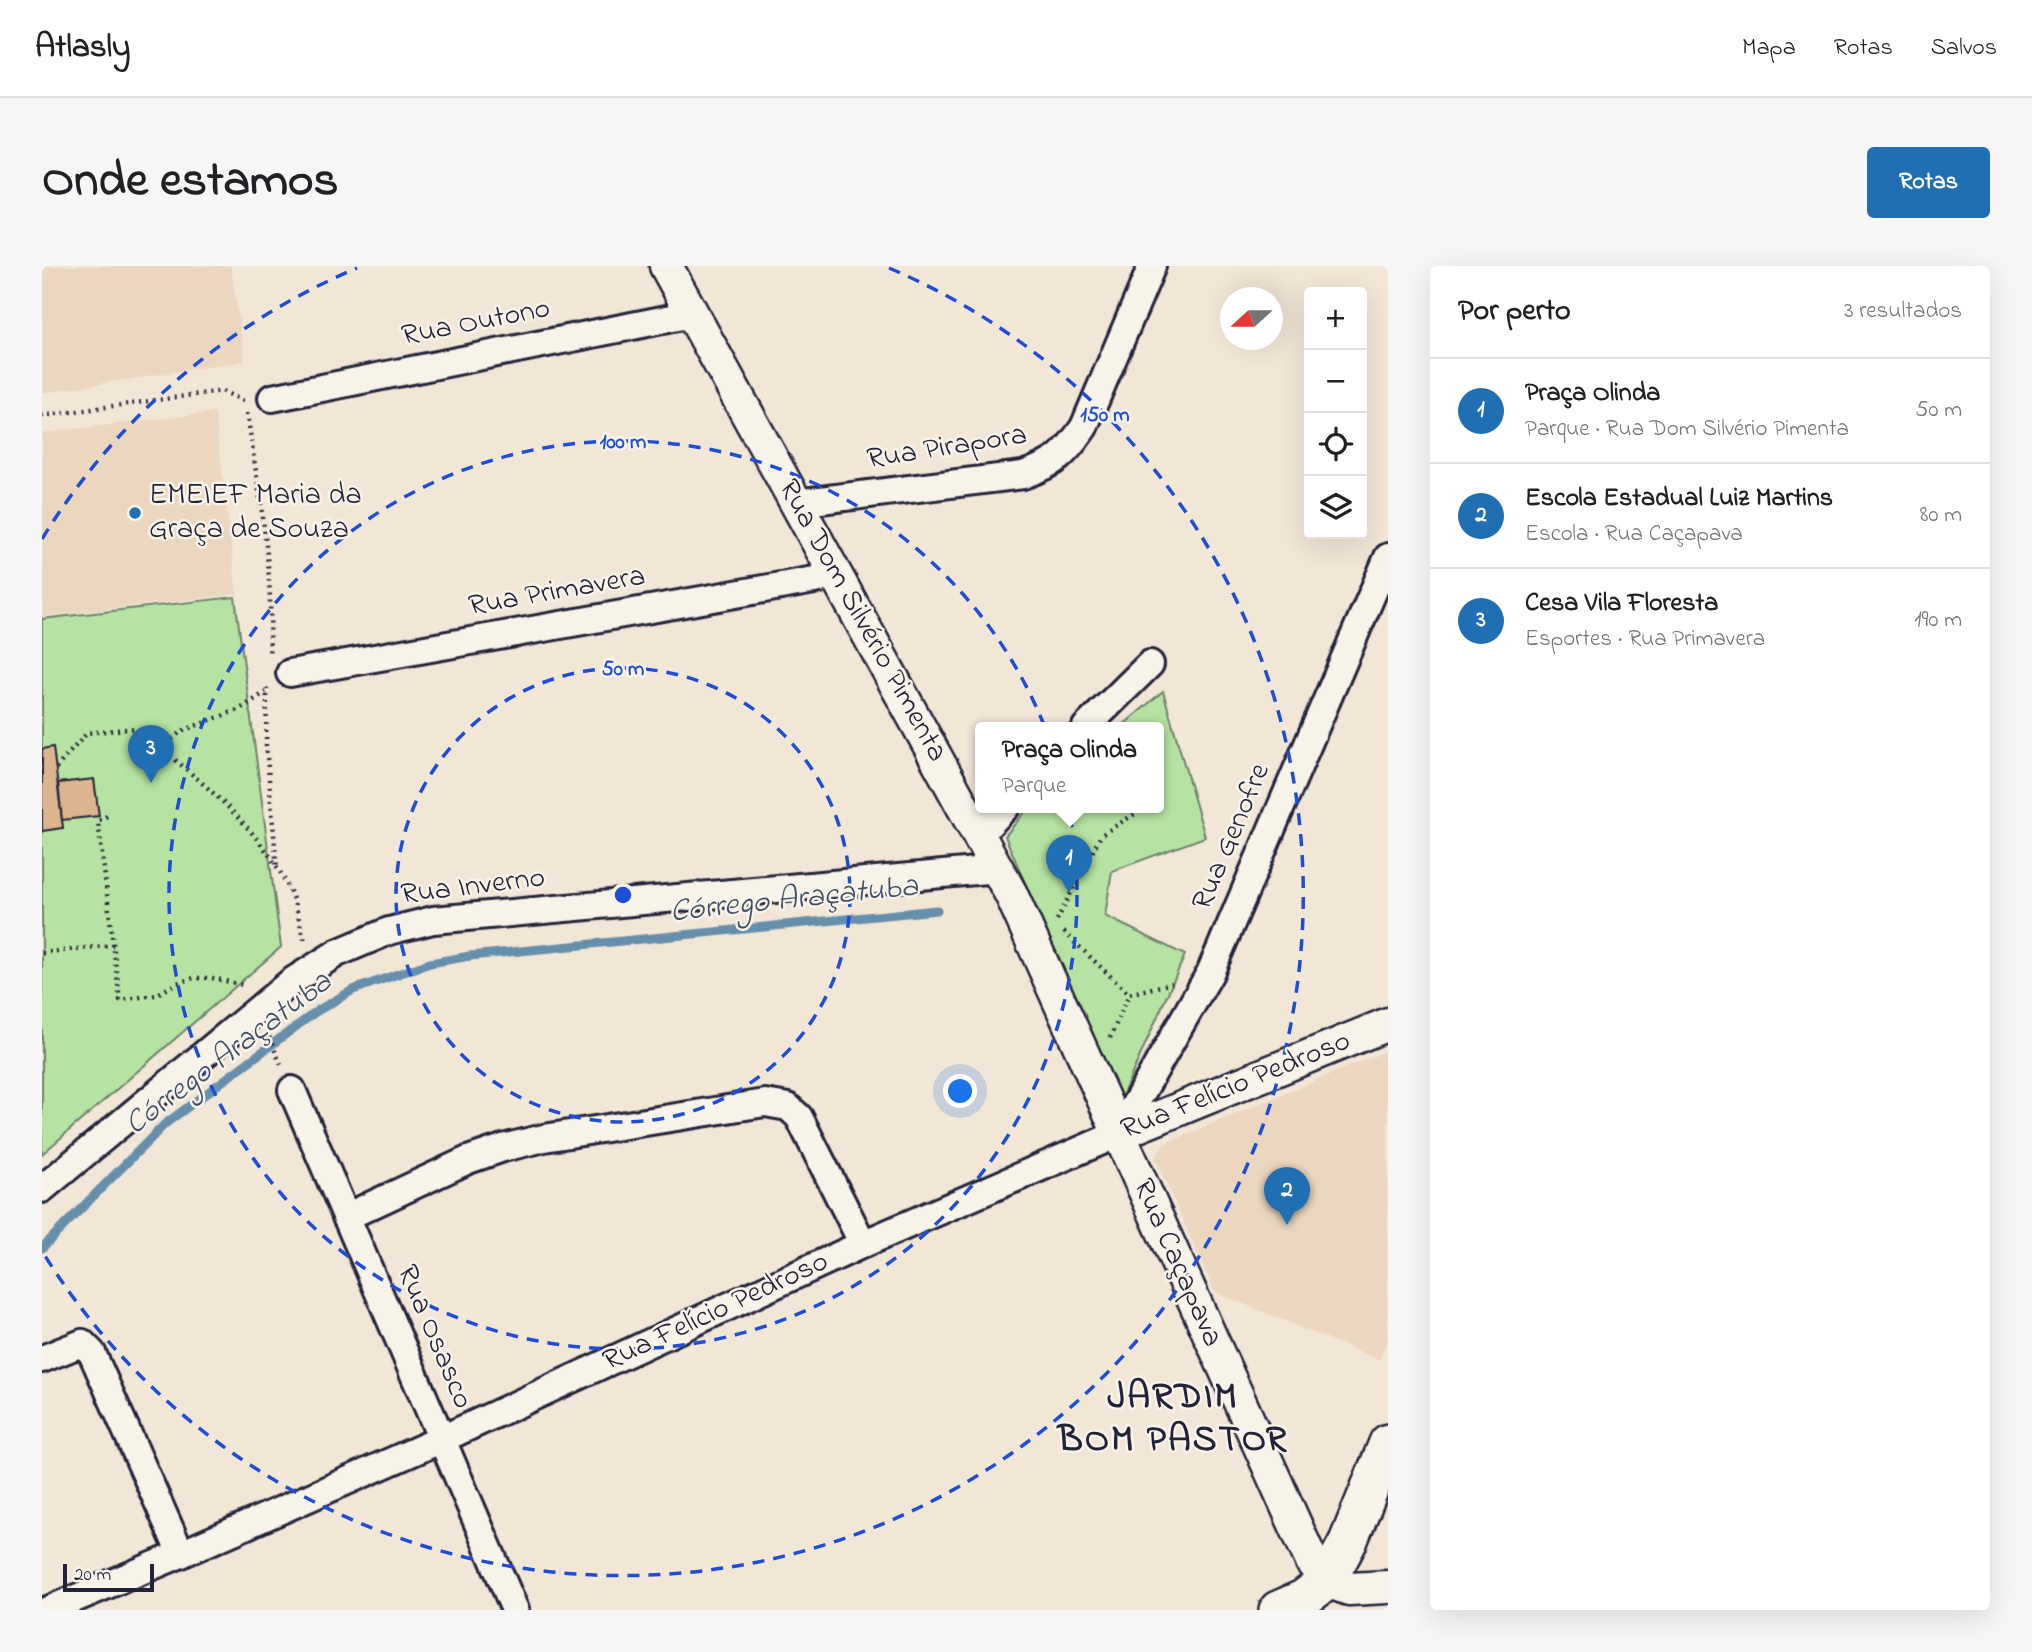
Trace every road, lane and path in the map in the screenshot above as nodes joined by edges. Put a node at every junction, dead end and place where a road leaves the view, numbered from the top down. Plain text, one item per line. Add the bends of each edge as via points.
1 (666, 266) edge
2 (1152, 266) edge
3 (692, 314) junction
4 (272, 398) dead end
5 (42, 416) edge
6 (796, 503) junction
7 (1388, 557) edge
8 (837, 576) junction
9 (1150, 664) dead end
10 (275, 673) junction
11 (266, 692) junction
12 (1091, 722) edge
13 (161, 748) junction
14 (56, 768) dead end
15 (1000, 813) edge
16 (1136, 813) edge
17 (107, 816) dead end
18 (979, 835) junction
19 (277, 869) junction
20 (998, 869) junction
21 (1046, 915) dead end
22 (1055, 924) junction
23 (113, 944) junction
24 (42, 953) edge
25 (311, 969) junction
26 (1210, 973) junction
27 (255, 982) dead end
28 (1129, 994) junction
29 (1388, 1024) edge
30 (268, 1035) dead end
31 (281, 1066) dead end
32 (1093, 1078) junction
33 (292, 1090) dead end
34 (1118, 1134) junction
35 (42, 1189) edge
36 (346, 1217) junction
37 (863, 1244) junction
38 (42, 1359) edge
39 (442, 1439) junction
40 (1388, 1443) edge
41 (181, 1555) junction
42 (1327, 1581) junction
43 (1388, 1587) edge
44 (48, 1610) edge
45 (515, 1610) edge
46 (1278, 1610) edge

1 - 3 street, Rua Dom Silvério Pimenta
2 - 6 street, Rua Pirapora via 1084,427 1050,465 1024,475
3 - 4 street, Rua Outono
3 - 6 street, Rua Dom Silvério Pimenta
5 - 10 path via 222,391 246,402 267,544
6 - 8 street, Rua Dom Silvério Pimenta
7 - 26 street, Rua Genofre
8 - 10 street, Rua Primavera
8 - 18 street, Rua Dom Silvério Pimenta
9 - 12 street
10 - 11 path
11 - 13 path via 240,709 182,731
11 - 19 path
13 - 14 path via 137,728 87,733
13 - 19 path via 228,809
15 - 18 street
16 - 22 path via 1101,835
17 - 23 path via 98,821
18 - 20 street, Rua Dom Silvério Pimenta
19 - 25 path via 289,889
20 - 25 street, Rua Inverno via 433,920 389,931
20 - 32 street, Rua Dom Silvério Pimenta
21 - 22 path
22 - 28 path
23 - 24 path
23 - 27 path via 120,1000 156,995 194,978 243,985
25 - 35 street, Rua Inverno
26 - 28 path
26 - 34 street, Rua Genofre
28 - 32 path
29 - 34 street, Rua Felício Pedroso
30 - 31 path
32 - 34 street, Rua Dom Silvério Pimenta
33 - 36 street, Rua Osasco
34 - 37 street, Rua Felício Pedroso
34 - 42 street, Rua Caçapava via 1312,1562
36 - 37 street via 468,1160 503,1149 544,1138 765,1103 788,1107 807,1128
36 - 39 street, Rua Osasco
37 - 39 street, Rua Felício Pedroso
38 - 41 street via 82,1343 92,1353
39 - 41 street, Rua Felício Pedroso
39 - 45 street, Rua Osasco
40 - 42 main road
41 - 44 street, Rua Felício Pedroso
42 - 43 street via 1349,1589
42 - 46 main road

